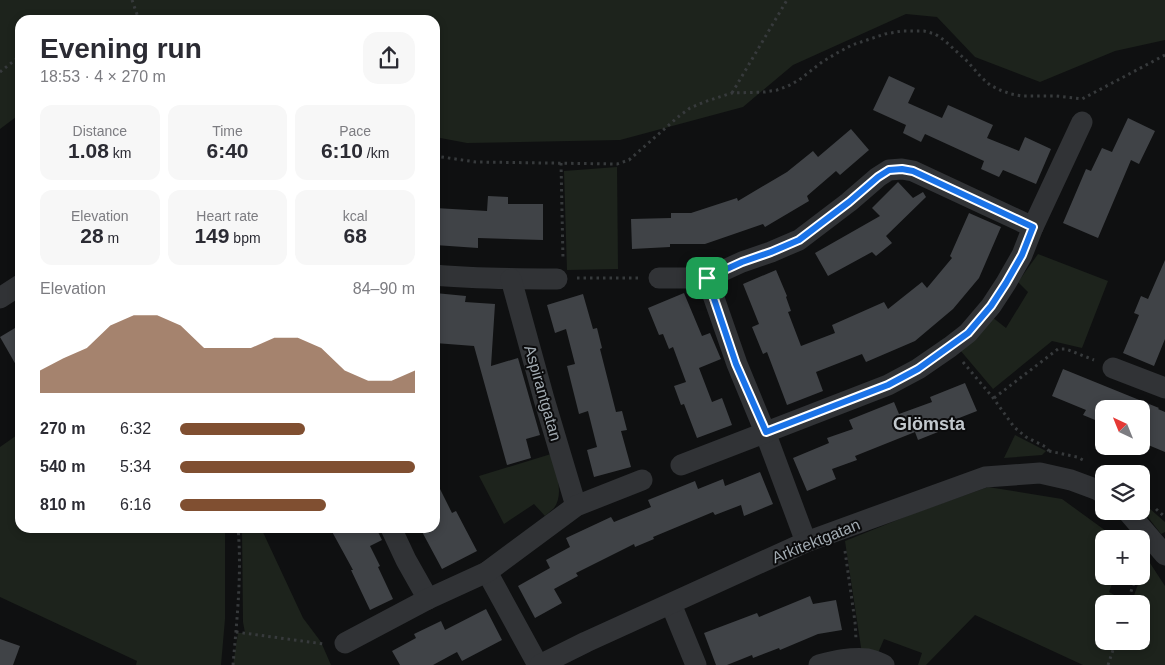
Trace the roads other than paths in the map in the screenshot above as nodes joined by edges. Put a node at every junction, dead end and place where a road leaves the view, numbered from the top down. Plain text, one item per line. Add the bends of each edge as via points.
1 (1082, 122) dead end
2 (1033, 227) junction
3 (440, 275) edge
4 (659, 278) road end
5 (707, 278) junction
6 (512, 279) junction
7 (560, 279) road end
8 (15, 288) edge
9 (0, 298) edge
10 (1113, 368) road end
11 (1165, 388) edge
12 (766, 432) junction
13 (681, 465) dead end
14 (642, 480) dead end
15 (1095, 489) edge
16 (576, 506) junction
17 (1134, 520) edge
18 (393, 533) edge
19 (806, 542) junction
20 (1165, 555) edge
21 (487, 572) junction
22 (428, 599) junction
23 (671, 604) junction
24 (338, 644) road end
25 (539, 665) edge
26 (696, 665) edge
27 (819, 665) edge
28 (884, 665) edge

1 - 2 street
2 - 5 street via 913,171 889,170 799,240
2 - 12 street via 1006,283 968,333 918,369 888,385
3 - 6 street
4 - 5 street
5 - 12 street via 736,364
6 - 7 street
6 - 16 street, Aspirantgatan
8 - 9 street
10 - 11 street
12 - 13 street
12 - 19 street
14 - 16 street
15 - 19 street, Arkitektgatan via 1040,473 985,478
16 - 21 street
17 - 20 street
18 - 22 street
19 - 23 street, Arkitektgatan
21 - 22 street
21 - 25 street
22 - 24 street
23 - 25 street, Arkitektgatan
23 - 26 street
27 - 28 street via 844,659 870,659

